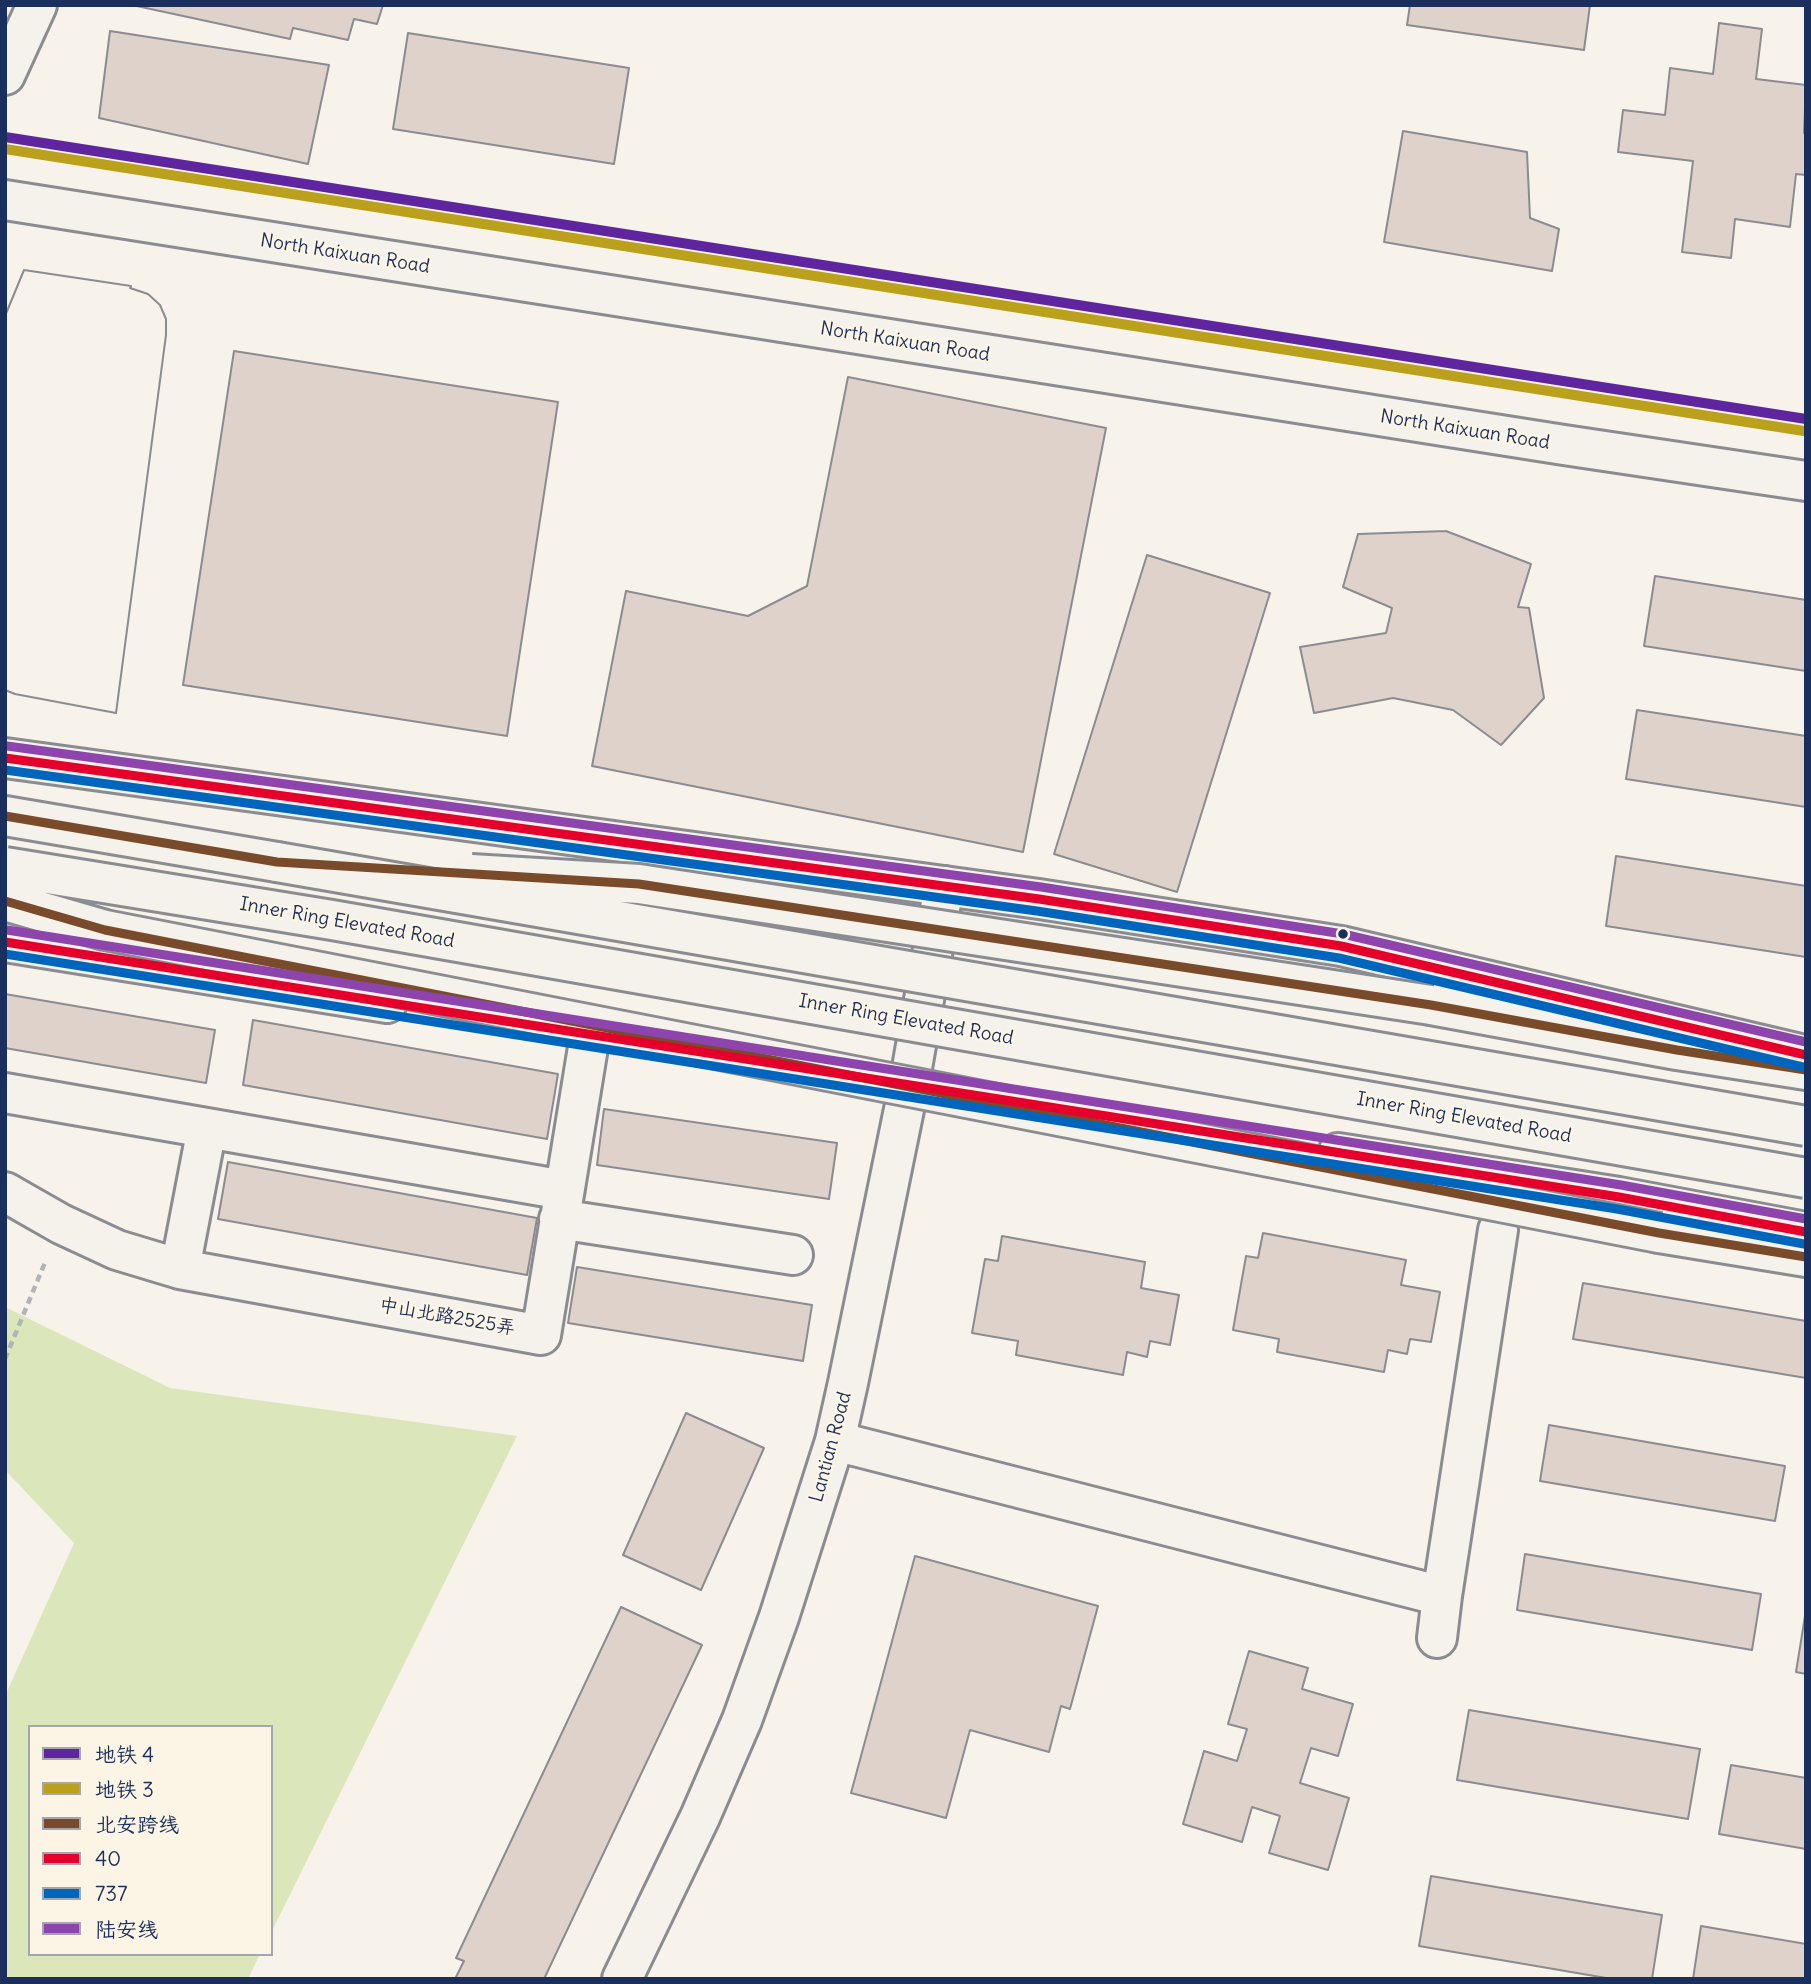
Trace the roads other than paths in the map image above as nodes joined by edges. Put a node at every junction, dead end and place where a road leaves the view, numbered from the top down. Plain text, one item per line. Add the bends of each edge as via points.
1 (37, 5) edge
2 (5, 75) edge
3 (5, 200) edge
4 (1806, 481) edge
5 (5, 758) edge
6 (5, 816) edge
7 (277, 862) junction
8 (5, 867) edge
9 (944, 886) junction
10 (5, 901) edge
11 (5, 942) edge
12 (590, 1035) junction
13 (1806, 1055) edge
14 (1806, 1070) edge
15 (909, 1085) junction
16 (5, 1093) edge
17 (1806, 1126) edge
18 (207, 1128) junction
19 (1806, 1178) edge
20 (5, 1192) edge
21 (562, 1204) junction
22 (1498, 1230) dead end
23 (1806, 1232) edge
24 (793, 1255) dead end
25 (1806, 1257) edge
26 (180, 1269) junction
27 (835, 1441) junction
28 (1443, 1596) junction
29 (1437, 1638) dead end
30 (622, 1979) edge

1 - 2 main road
3 - 4 main road, North Kaixuan Road
5 - 9 main road
6 - 7 main road
7 - 14 main road, bridge via 639,884 1431,1005
7 - 17 main road, bridge
8 - 19 main road, Inner Ring Elevated Road, bridge
9 - 13 main road via 1341,946
9 - 15 main road, Lantian Road
10 - 25 main road, bridge via 119,932 1659,1233
11 - 12 main road
12 - 15 main road
12 - 21 main road, 中山北路2525弄
15 - 23 main road via 1619,1197
15 - 27 main road, Lantian Road
16 - 18 main road
18 - 21 main road
18 - 26 main road
20 - 26 main road, 中山北路2525弄 via 117,1250
21 - 24 main road
21 - 26 main road, 中山北路2525弄 via 541,1335
22 - 28 main road
27 - 28 main road
27 - 30 main road, Lantian Road via 742,1720
28 - 29 main road

